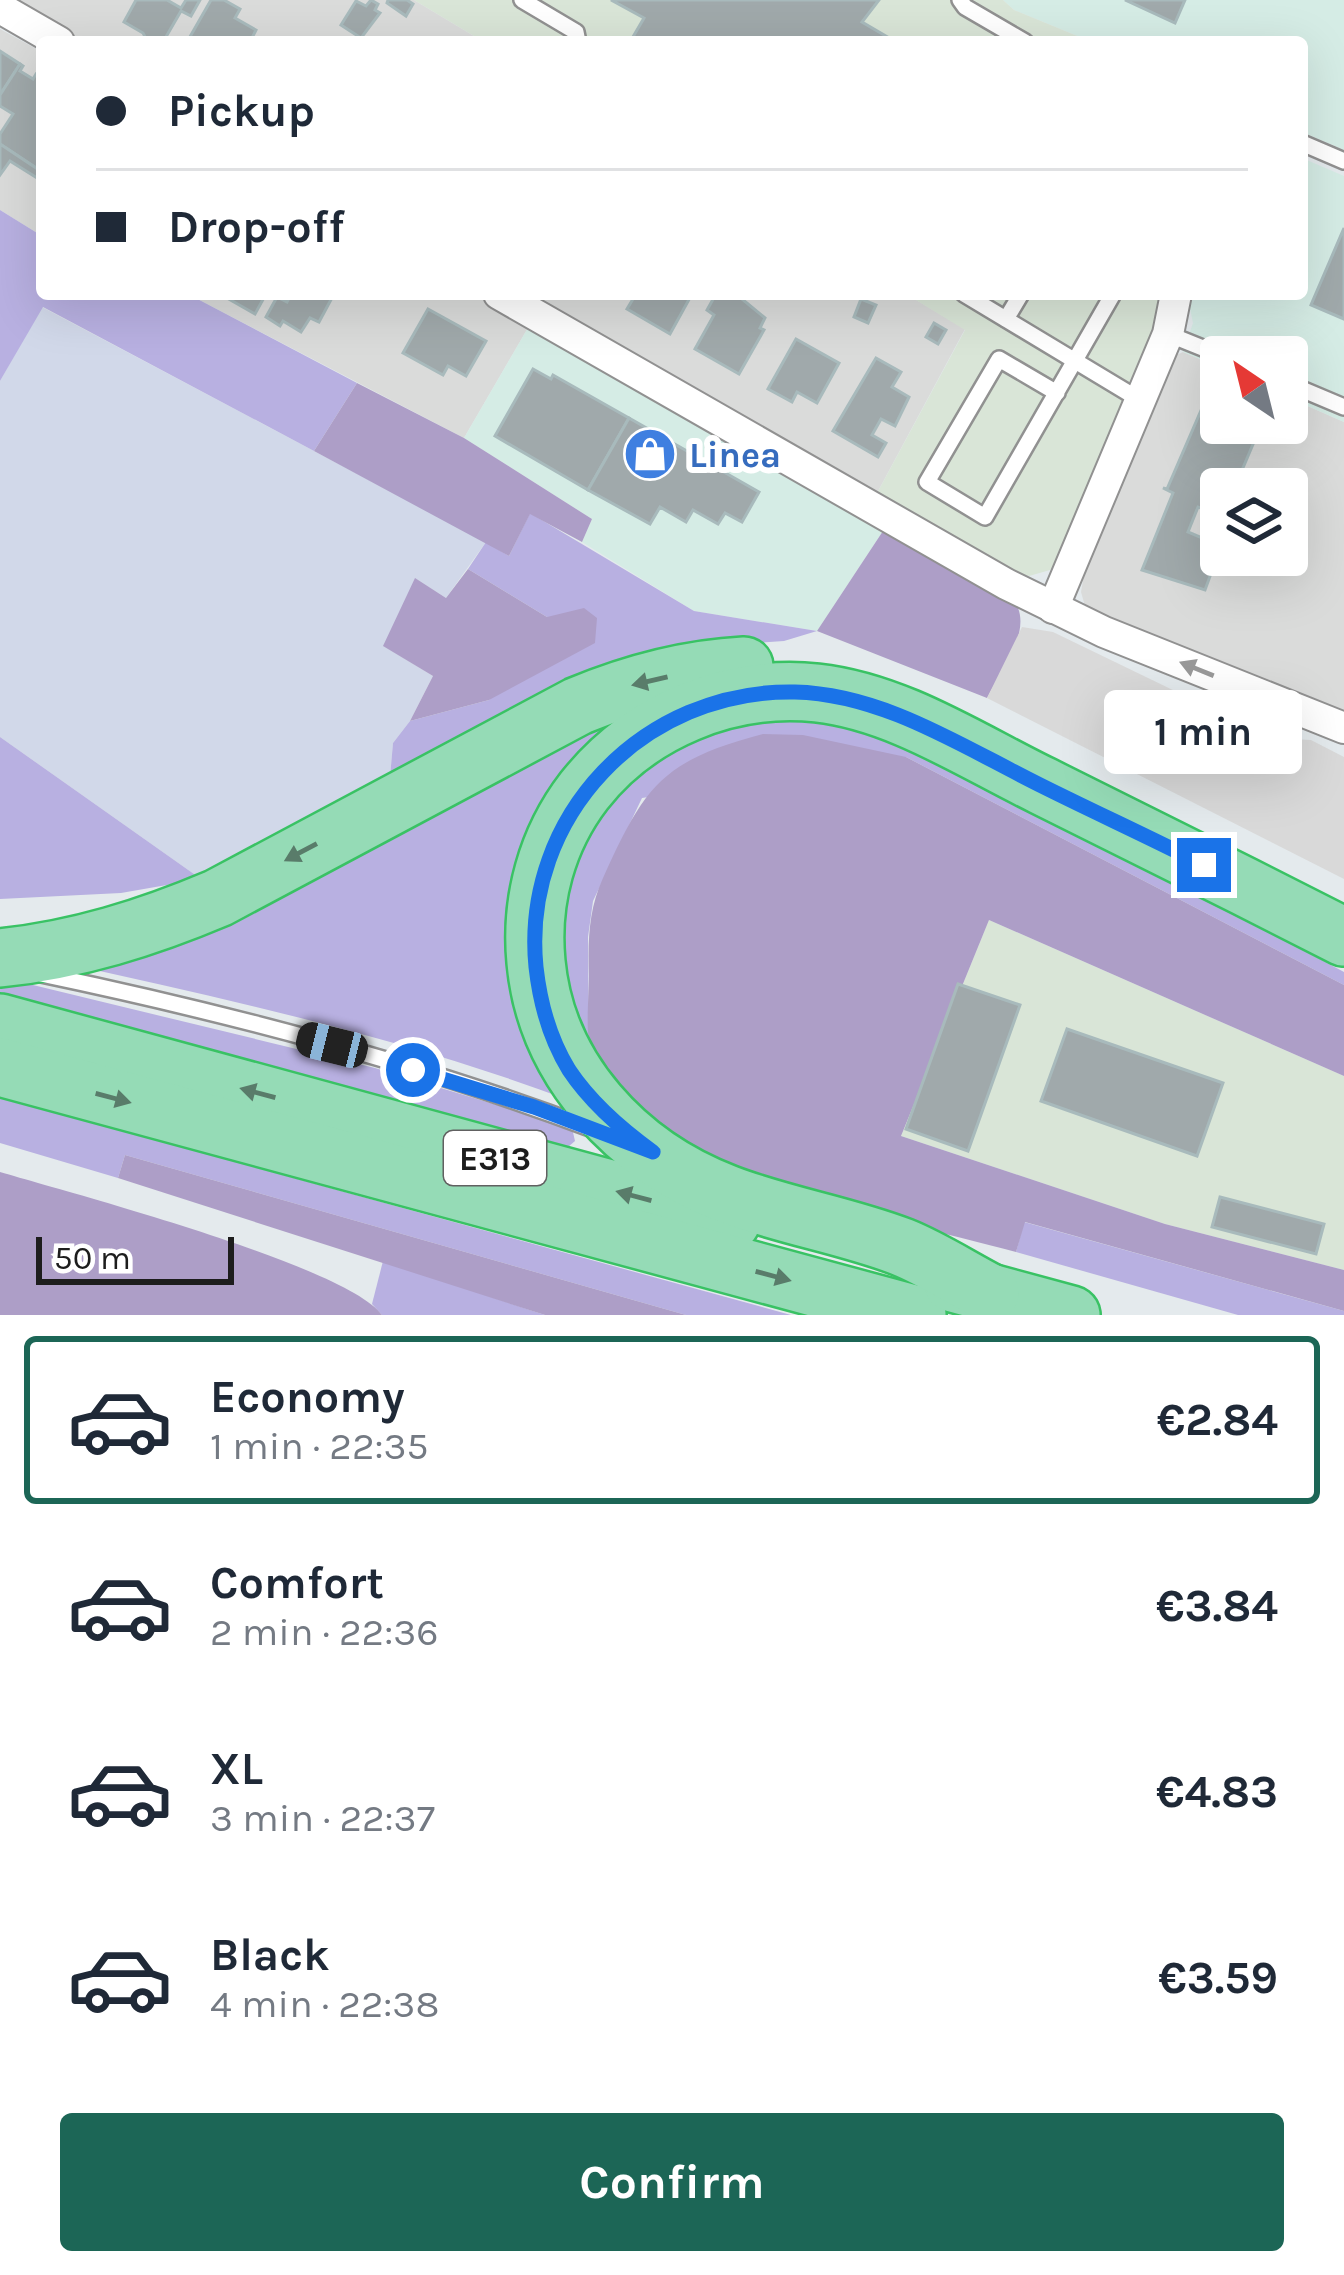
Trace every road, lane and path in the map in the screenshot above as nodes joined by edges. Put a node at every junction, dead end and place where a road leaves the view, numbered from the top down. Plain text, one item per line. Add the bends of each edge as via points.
1 (522, 0) edge
2 (959, 0) edge
3 (0, 8) edge
4 (49, 36) edge
5 (577, 36) edge
6 (1015, 36) edge
7 (1308, 146) edge
8 (1344, 161) edge
9 (510, 300) edge
10 (974, 300) edge
11 (1017, 300) edge
12 (1110, 300) edge
13 (1175, 300) edge
14 (1006, 319) junction
15 (1168, 334) junction
16 (1200, 347) edge
17 (1077, 359) junction
18 (1308, 391) edge
19 (1057, 393) junction
20 (1140, 400) junction
21 (1344, 407) edge
22 (1053, 608) junction
23 (1344, 728) edge
24 (1344, 902) edge
25 (1344, 937) edge
26 (0, 962) edge
27 (0, 1023) edge
28 (0, 1067) edge
29 (653, 1152) junction
30 (990, 1293) junction
31 (917, 1315) edge
32 (1071, 1315) edge

1 - 5 lane
2 - 6 lane
3 - 4 street
7 - 8 lane
9 - 22 street
10 - 14 lane
11 - 14 lane
12 - 17 lane
13 - 15 street
14 - 17 lane
15 - 16 lane
15 - 20 street
17 - 19 lane
17 - 20 lane
18 - 21 lane
19 - 19 lane via 999,358 927,482 985,517
20 - 22 street
23 -> 22 street
24 -> 26 highway via 947,704 826,668 747,666 620,688 538,724 218,898 133,932
25 - 29 highway via 907,718 822,694 723,700 659,727 602,770 557,834 538,898 538,982 559,1050 604,1112
26 - 29 lane via 332,1045
30 -> 27 highway, E313
28 -> 31 highway, E313
29 - 30 highway via 729,1195 903,1247
30 - 32 highway, E313

